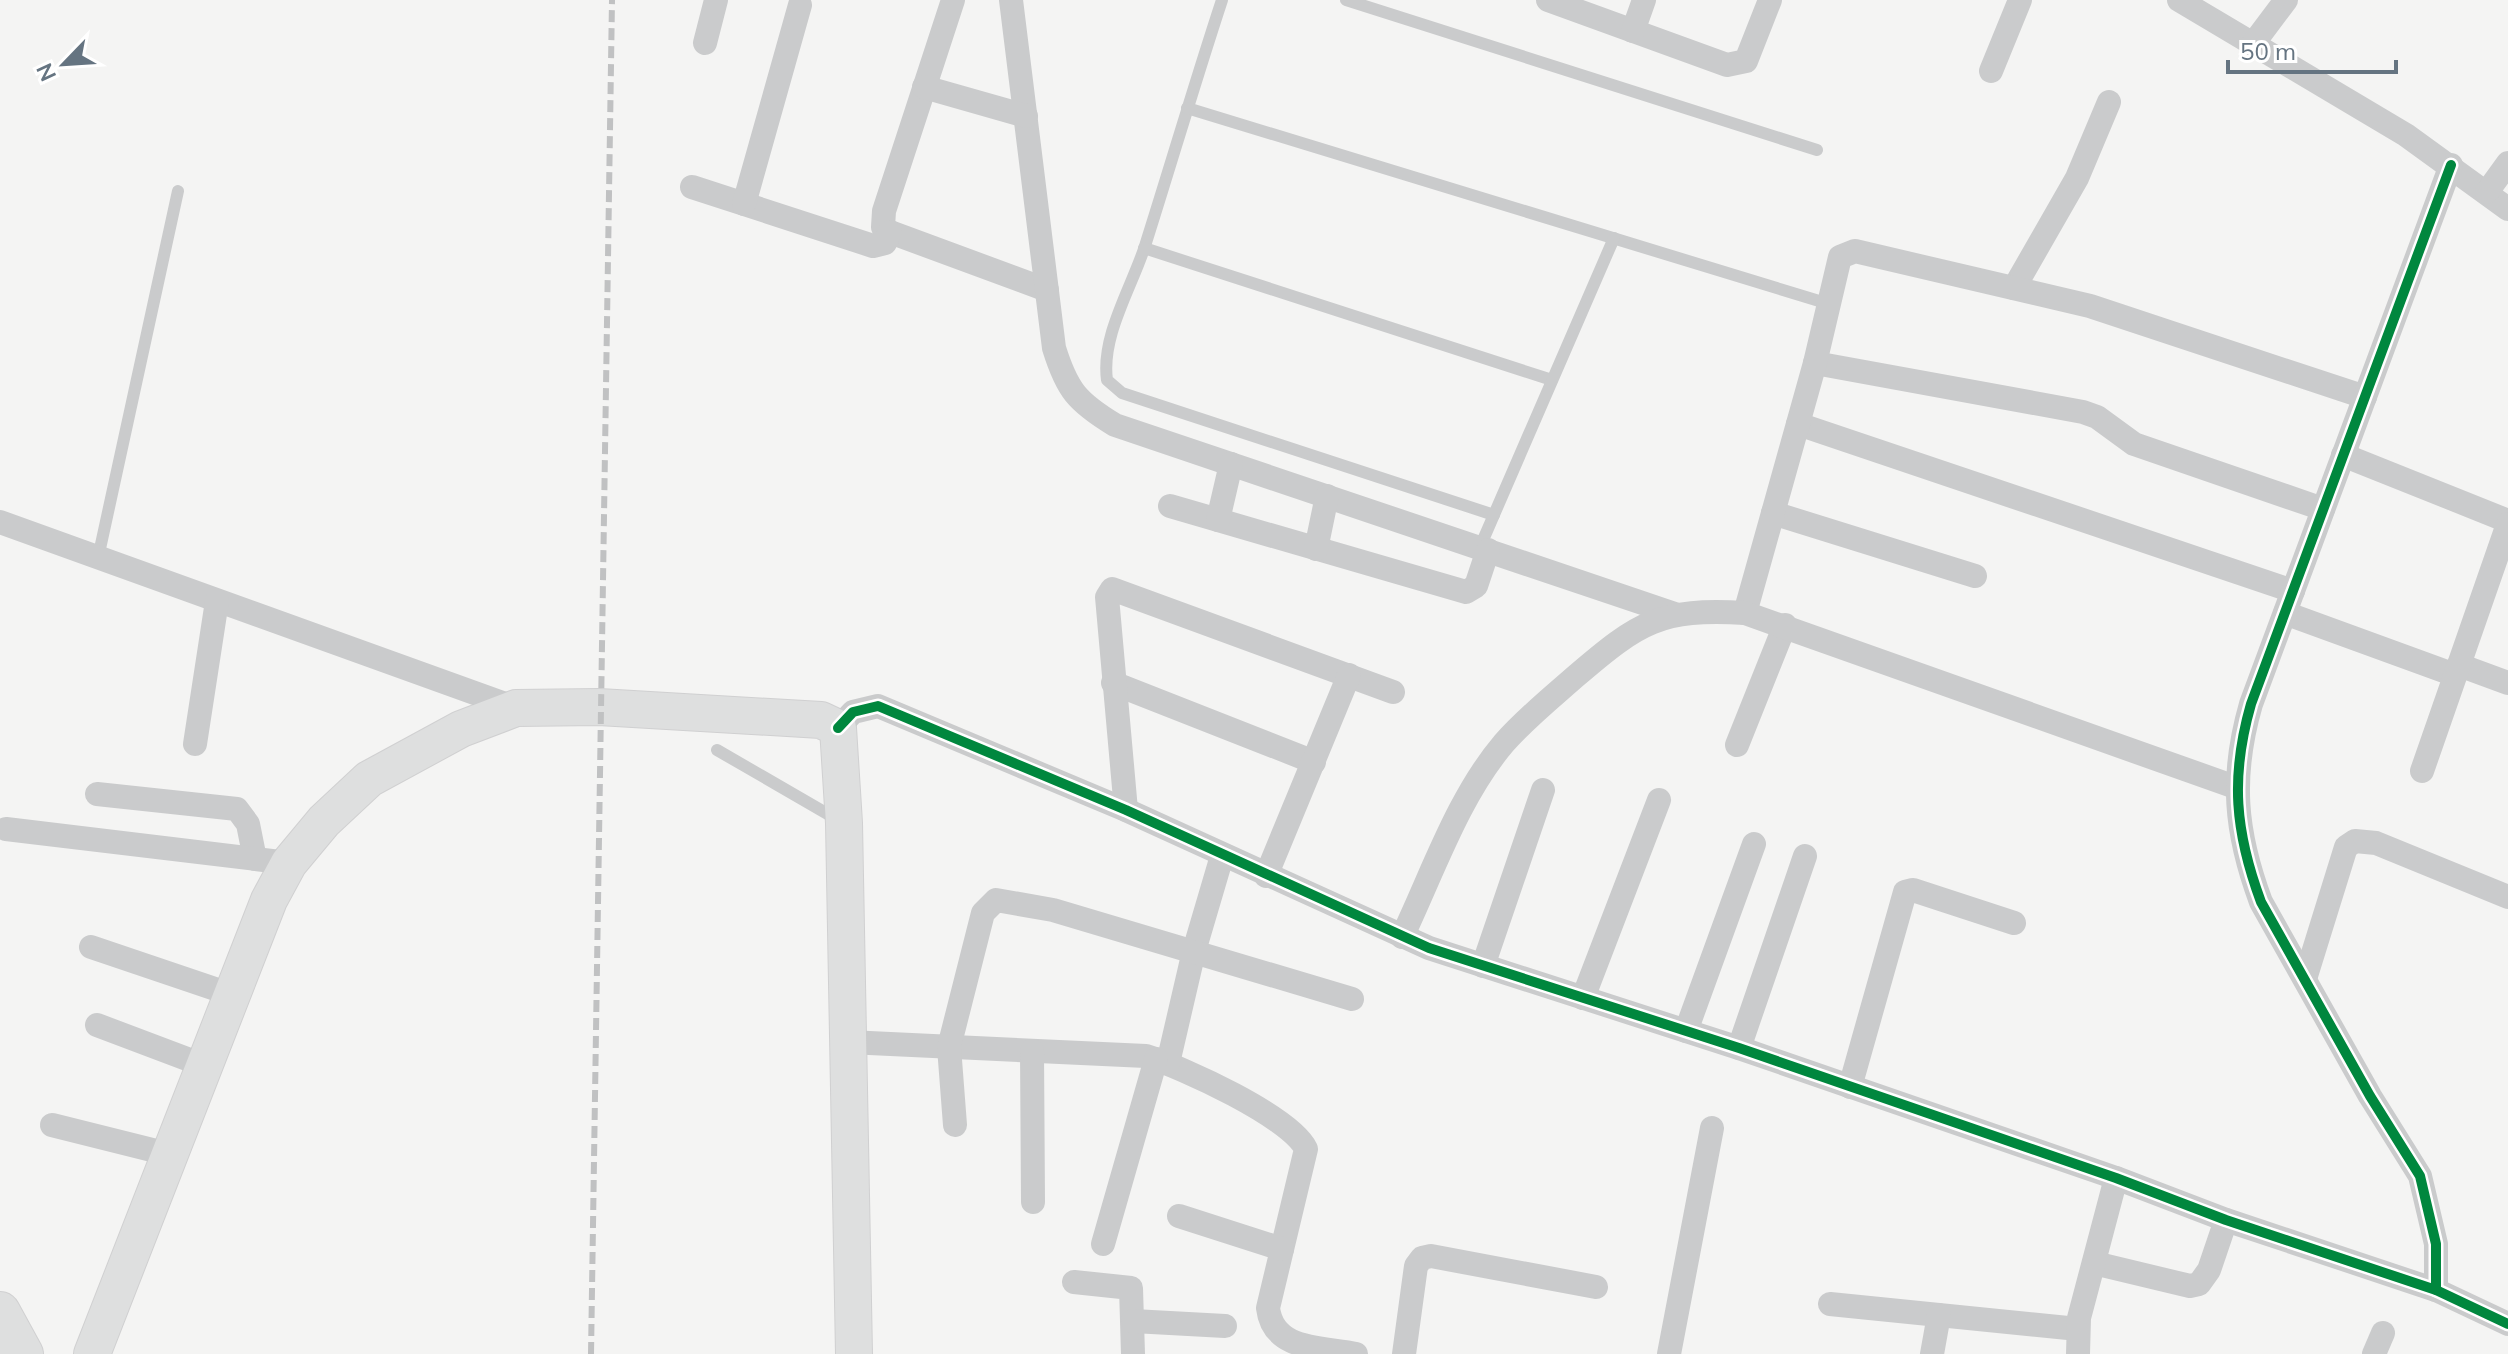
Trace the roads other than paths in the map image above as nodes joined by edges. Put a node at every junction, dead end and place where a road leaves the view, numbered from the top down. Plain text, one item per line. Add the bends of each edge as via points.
1 (716, 0) edge
2 (953, 0) edge
3 (1222, 0) edge
4 (1346, 0) edge
5 (1548, 0) edge
6 (1644, 0) edge
7 (1770, 0) edge
8 (2020, 0) edge
9 (2179, 0) edge
10 (2286, 0) edge
11 (1005, 2) edge
12 (800, 5) dead end
13 (1633, 31) junction
14 (705, 43) dead end
15 (2253, 44) junction
16 (1991, 71) dead end
17 (924, 87) junction
18 (2109, 102) dead end
19 (1187, 108) junction
20 (1026, 116) junction
21 (1817, 150) dead end
22 (2508, 163) edge
23 (2451, 165) junction
24 (692, 187) dead end
25 (178, 191) dead end
26 (2487, 192) junction
27 (744, 204) junction
28 (2508, 209) edge
29 (890, 232) junction
30 (1614, 238) junction
31 (1144, 248) junction
32 (2014, 288) junction
33 (1047, 290) junction
34 (1829, 304) junction
35 (1815, 363) junction
36 (1552, 380) junction
37 (2365, 397) junction
38 (1798, 424) junction
39 (2343, 455) junction
40 (1231, 464) junction
41 (1327, 496) junction
42 (1170, 506) dead end
43 (2323, 509) junction
44 (1773, 513) junction
45 (1494, 515) junction
46 (1218, 520) junction
47 (0, 522) edge
48 (2508, 523) edge
49 (1484, 548) junction
50 (1316, 549) junction
51 (98, 558) junction
52 (1975, 576) dead end
53 (217, 601) junction
54 (2289, 602) junction
55 (1745, 613) junction
56 (1675, 614) junction
57 (1785, 625) junction
58 (2457, 670) junction
59 (1349, 675) junction
60 (1113, 683) junction
61 (2508, 683) edge
62 (1393, 692) dead end
63 (516, 708) junction
64 (838, 728) junction
65 (195, 744) dead end
66 (1737, 745) dead end
67 (717, 750) dead end
68 (1314, 762) junction
69 (2422, 771) dead end
70 (2238, 788) junction
71 (1543, 790) dead end
72 (97, 794) dead end
73 (1659, 800) dead end
74 (1126, 810) junction
75 (844, 823) junction
76 (6, 829) dead end
77 (1754, 844) dead end
78 (1222, 856) junction
79 (1805, 856) dead end
80 (272, 861) junction
81 (1266, 876) junction
82 (2508, 897) edge
83 (2014, 923) dead end
84 (1402, 937) junction
85 (91, 947) dead end
86 (1194, 951) junction
87 (1483, 966) junction
88 (2305, 979) junction
89 (230, 994) junction
90 (1583, 998) junction
91 (1352, 999) dead end
92 (97, 1025) dead end
93 (1686, 1031) junction
94 (848, 1042) junction
95 (949, 1047) junction
96 (1739, 1048) junction
97 (1032, 1051) junction
98 (1162, 1061) junction
99 (203, 1065) junction
100 (1850, 1087) junction
101 (52, 1125) dead end
102 (955, 1125) dead end
103 (1712, 1128) dead end
104 (168, 1154) junction
105 (2116, 1178) junction
106 (1033, 1202) dead end
107 (1179, 1216) dead end
108 (2226, 1220) junction
109 (1103, 1244) dead end
110 (1282, 1249) junction
111 (2094, 1263) junction
112 (1074, 1282) dead end
113 (1596, 1287) dead end
114 (2436, 1290) junction
115 (1830, 1304) dead end
116 (0, 1312) edge
117 (1939, 1315) junction
118 (1133, 1321) junction
119 (2508, 1324) edge
120 (1225, 1326) dead end
121 (2078, 1329) junction
122 (23, 1354) edge
123 (92, 1354) edge
124 (854, 1354) edge
125 (1133, 1354) edge
126 (1356, 1354) edge
127 (1404, 1354) edge
128 (1669, 1354) edge
129 (1932, 1354) edge
130 (2078, 1354) edge

1 - 14 street
2 - 17 street
3 - 19 lane
4 - 21 lane
5 - 13 street
6 - 13 street
7 - 13 street via 1746,61 1737,65
8 - 16 street
9 - 15 street
10 - 15 street
11 - 20 street
12 - 27 street
15 - 23 street
17 - 20 street
17 - 29 street via 884,211 883,227
18 - 32 street via 2077,178
19 - 30 lane
19 - 31 lane
20 - 33 street
22 - 26 street
23 - 26 street
23 - 37 street
24 - 27 street
25 - 51 lane
26 - 28 street
27 - 29 street via 873,246 885,243
29 - 33 street
30 - 34 lane
30 - 36 lane
31 - 36 lane
31 - 45 lane via 1105,361 1107,380 1122,393
32 - 34 street via 1855,251 1840,257
32 - 37 street via 2090,306
33 - 40 street via 1061,371 1083,405 1115,425
34 - 35 street
35 - 38 street
35 - 43 street via 2083,412 2134,444
36 - 45 lane
37 - 39 street
38 - 44 street
38 - 54 street
39 - 43 street
39 - 48 street
40 - 41 street
40 - 46 street
41 - 49 street
41 - 50 street
42 - 46 street
43 - 54 street
44 - 52 street
44 - 55 street
45 - 49 lane
46 - 50 street
47 - 51 street
48 - 58 street
49 - 50 street via 1476,586 1466,592
49 - 56 street
51 - 53 street
53 - 63 street
53 - 65 street
54 - 58 street
54 - 70 street via 2240,740
55 - 56 street
55 - 57 street
56 - 84 street via 1625,635 1503,744 1469,795
57 - 66 street
57 - 70 street
58 - 61 street
58 - 69 street
59 - 60 street via 1112,589 1107,597
59 - 62 street
59 - 68 street
60 - 68 street
60 - 74 street
63 - 64 main road via 599,707 821,720
63 - 80 main road via 461,729 369,779
64 - 74 street via 853,712 878,706
64 - 75 main road
67 - 75 lane
68 - 81 street
70 - 88 street via 2239,833 2249,869 2261,902
71 - 87 street
72 - 80 street via 237,809
73 - 90 street
74 - 78 street
75 - 94 main road
76 - 80 street
77 - 93 street
78 - 81 street
78 - 86 street
79 - 96 street
80 - 89 main road
81 - 84 street
82 - 88 street via 2376,843 2355,841 2346,847
83 - 100 street via 1913,890 1905,892
84 - 87 street
85 - 89 street
86 - 91 street
86 - 95 street via 1053,910 996,900 983,913
86 - 98 street
87 - 90 street
88 - 114 street via 2420,1176 2436,1244
89 - 99 main road
90 - 93 street
92 - 99 street
93 - 96 street
94 - 95 street
94 - 124 main road
95 - 97 street
95 - 102 street
96 - 100 street
97 - 98 street
97 - 106 street
98 - 109 street
98 - 110 street via 1300,1137 1306,1149
99 - 104 main road
100 - 105 street
101 - 104 street
103 - 128 street
104 - 123 main road
105 - 108 street
105 - 111 street
107 - 110 street
108 - 111 street via 2199,1284
108 - 114 street
110 - 126 street via 1268,1308 1276,1333 1289,1341
111 - 121 street
112 - 118 street via 1129,1285
113 - 127 street via 1422,1258 1416,1266
114 - 119 street
115 - 117 street
116 - 122 main road
117 - 121 street
117 - 129 street
118 - 120 street
118 - 125 street
121 - 130 street

